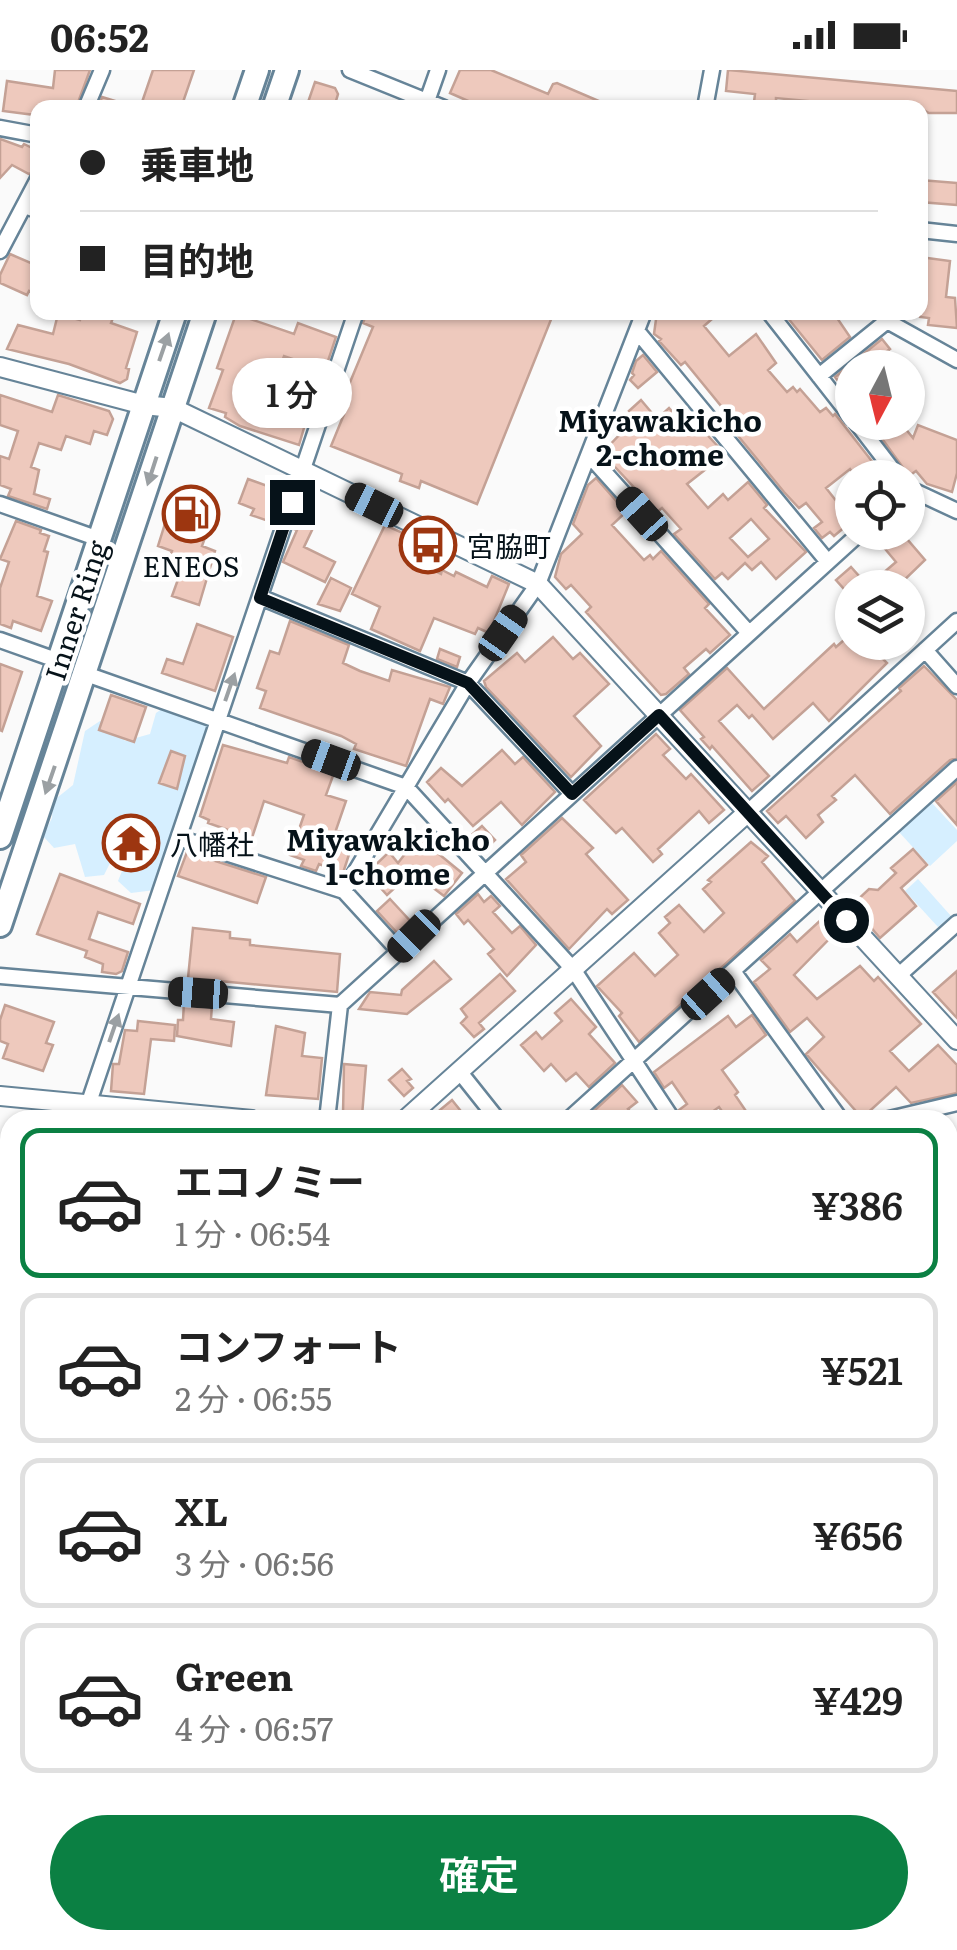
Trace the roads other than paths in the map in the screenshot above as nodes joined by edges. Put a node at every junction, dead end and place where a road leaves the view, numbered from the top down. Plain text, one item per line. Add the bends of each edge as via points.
1 (102, 70) edge
2 (257, 70) edge
3 (286, 70) edge
4 (350, 70) edge
5 (438, 70) edge
6 (712, 70) edge
7 (89, 100) edge
8 (247, 100) edge
9 (277, 100) edge
10 (417, 100) edge
11 (427, 100) edge
12 (706, 100) edge
13 (0, 128) edge
14 (30, 134) edge
15 (30, 193) edge
16 (21, 208) junction
17 (30, 211) edge
18 (928, 231) edge
19 (957, 234) edge
20 (0, 251) edge
21 (172, 320) edge
22 (202, 320) edge
23 (353, 320) edge
24 (641, 320) edge
25 (775, 320) edge
26 (884, 320) edge
27 (892, 320) edge
28 (637, 331) junction
29 (957, 360) edge
30 (0, 367) edge
31 (819, 376) junction
32 (835, 396) edge
33 (144, 405) junction
34 (173, 408) junction
35 (870, 440) edge
36 (588, 455) junction
37 (885, 460) edge
38 (303, 471) junction
39 (925, 497) edge
40 (0, 504) edge
41 (957, 511) edge
42 (100, 539) junction
43 (841, 550) edge
44 (828, 562) junction
45 (538, 584) junction
46 (260, 598) junction
47 (957, 620) edge
48 (750, 633) junction
49 (0, 640) edge
50 (925, 650) joint
51 (914, 660) edge
52 (59, 661) junction
53 (86, 674) junction
54 (468, 683) junction
55 (957, 686) edge
56 (659, 715) junction
57 (219, 719) junction
58 (957, 768) edge
59 (8, 786) edge
60 (406, 787) junction
61 (572, 794) junction
62 (748, 812) junction
63 (0, 838) edge
64 (179, 838) junction
65 (485, 873) junction
66 (344, 891) junction
67 (821, 891) junction
68 (957, 923) edge
69 (0, 925) edge
70 (399, 952) junction
71 (572, 968) junction
72 (733, 971) junction
73 (0, 976) edge
74 (898, 976) junction
75 (128, 988) junction
76 (340, 1005) junction
77 (957, 1040) edge
78 (634, 1060) junction
79 (460, 1071) junction
80 (0, 1096) edge
81 (957, 1103) edge
82 (75, 1110) edge
83 (87, 1110) edge
84 (328, 1110) edge
85 (416, 1110) edge
86 (490, 1110) edge
87 (579, 1110) edge
88 (666, 1110) edge
89 (834, 1110) edge
90 (927, 1110) edge

1 - 7 street
2 - 8 main road
3 - 9 main road
4 - 10 street
5 - 11 street
6 - 12 street
13 - 14 street
15 - 16 street
16 - 17 lane
16 - 20 street
18 - 19 street
33 -> 21 main road, Inner Ring
22 - 34 main road, Inner Ring
23 - 38 street
24 - 28 street
25 - 31 street
26 - 31 street
27 - 29 street
28 - 36 street
28 - 44 street
30 - 33 street
31 - 32 street
33 - 34 street
33 - 42 main road, Inner Ring
34 - 38 street
34 -> 53 main road, Inner Ring
35 - 37 street
36 - 45 street
36 - 48 street
38 - 45 street
38 - 46 street
39 - 41 street
40 - 42 street
42 - 52 main road, Inner Ring
43 - 44 street
44 - 48 street
45 - 54 street
45 - 56 street
46 - 54 street
57 -> 46 street
47 - 50 street
48 - 56 street
49 - 52 street
50 - 55 street
51 - 62 street
52 - 59 main road, Inner Ring
53 - 57 street
53 -> 69 main road, Inner Ring
54 - 60 street
54 - 61 street
56 - 61 street
56 - 62 street
57 - 60 street
57 - 64 street
58 - 67 street
59 - 63 main road, Inner Ring
60 - 65 street
60 - 66 street
61 - 65 street
62 - 67 street
62 - 71 street
64 - 66 street
64 - 75 street
65 - 70 street
65 - 71 street
66 - 70 street
67 - 72 street
67 - 74 street
68 - 74 street
70 - 76 street
71 - 78 street
71 - 79 street
72 - 78 street
72 - 89 street
73 - 75 street
74 - 77 street
75 - 76 street
83 -> 75 street
76 - 84 street
78 - 87 street
78 - 88 street
79 - 85 street
79 - 86 street
80 - 82 street
81 - 90 street

